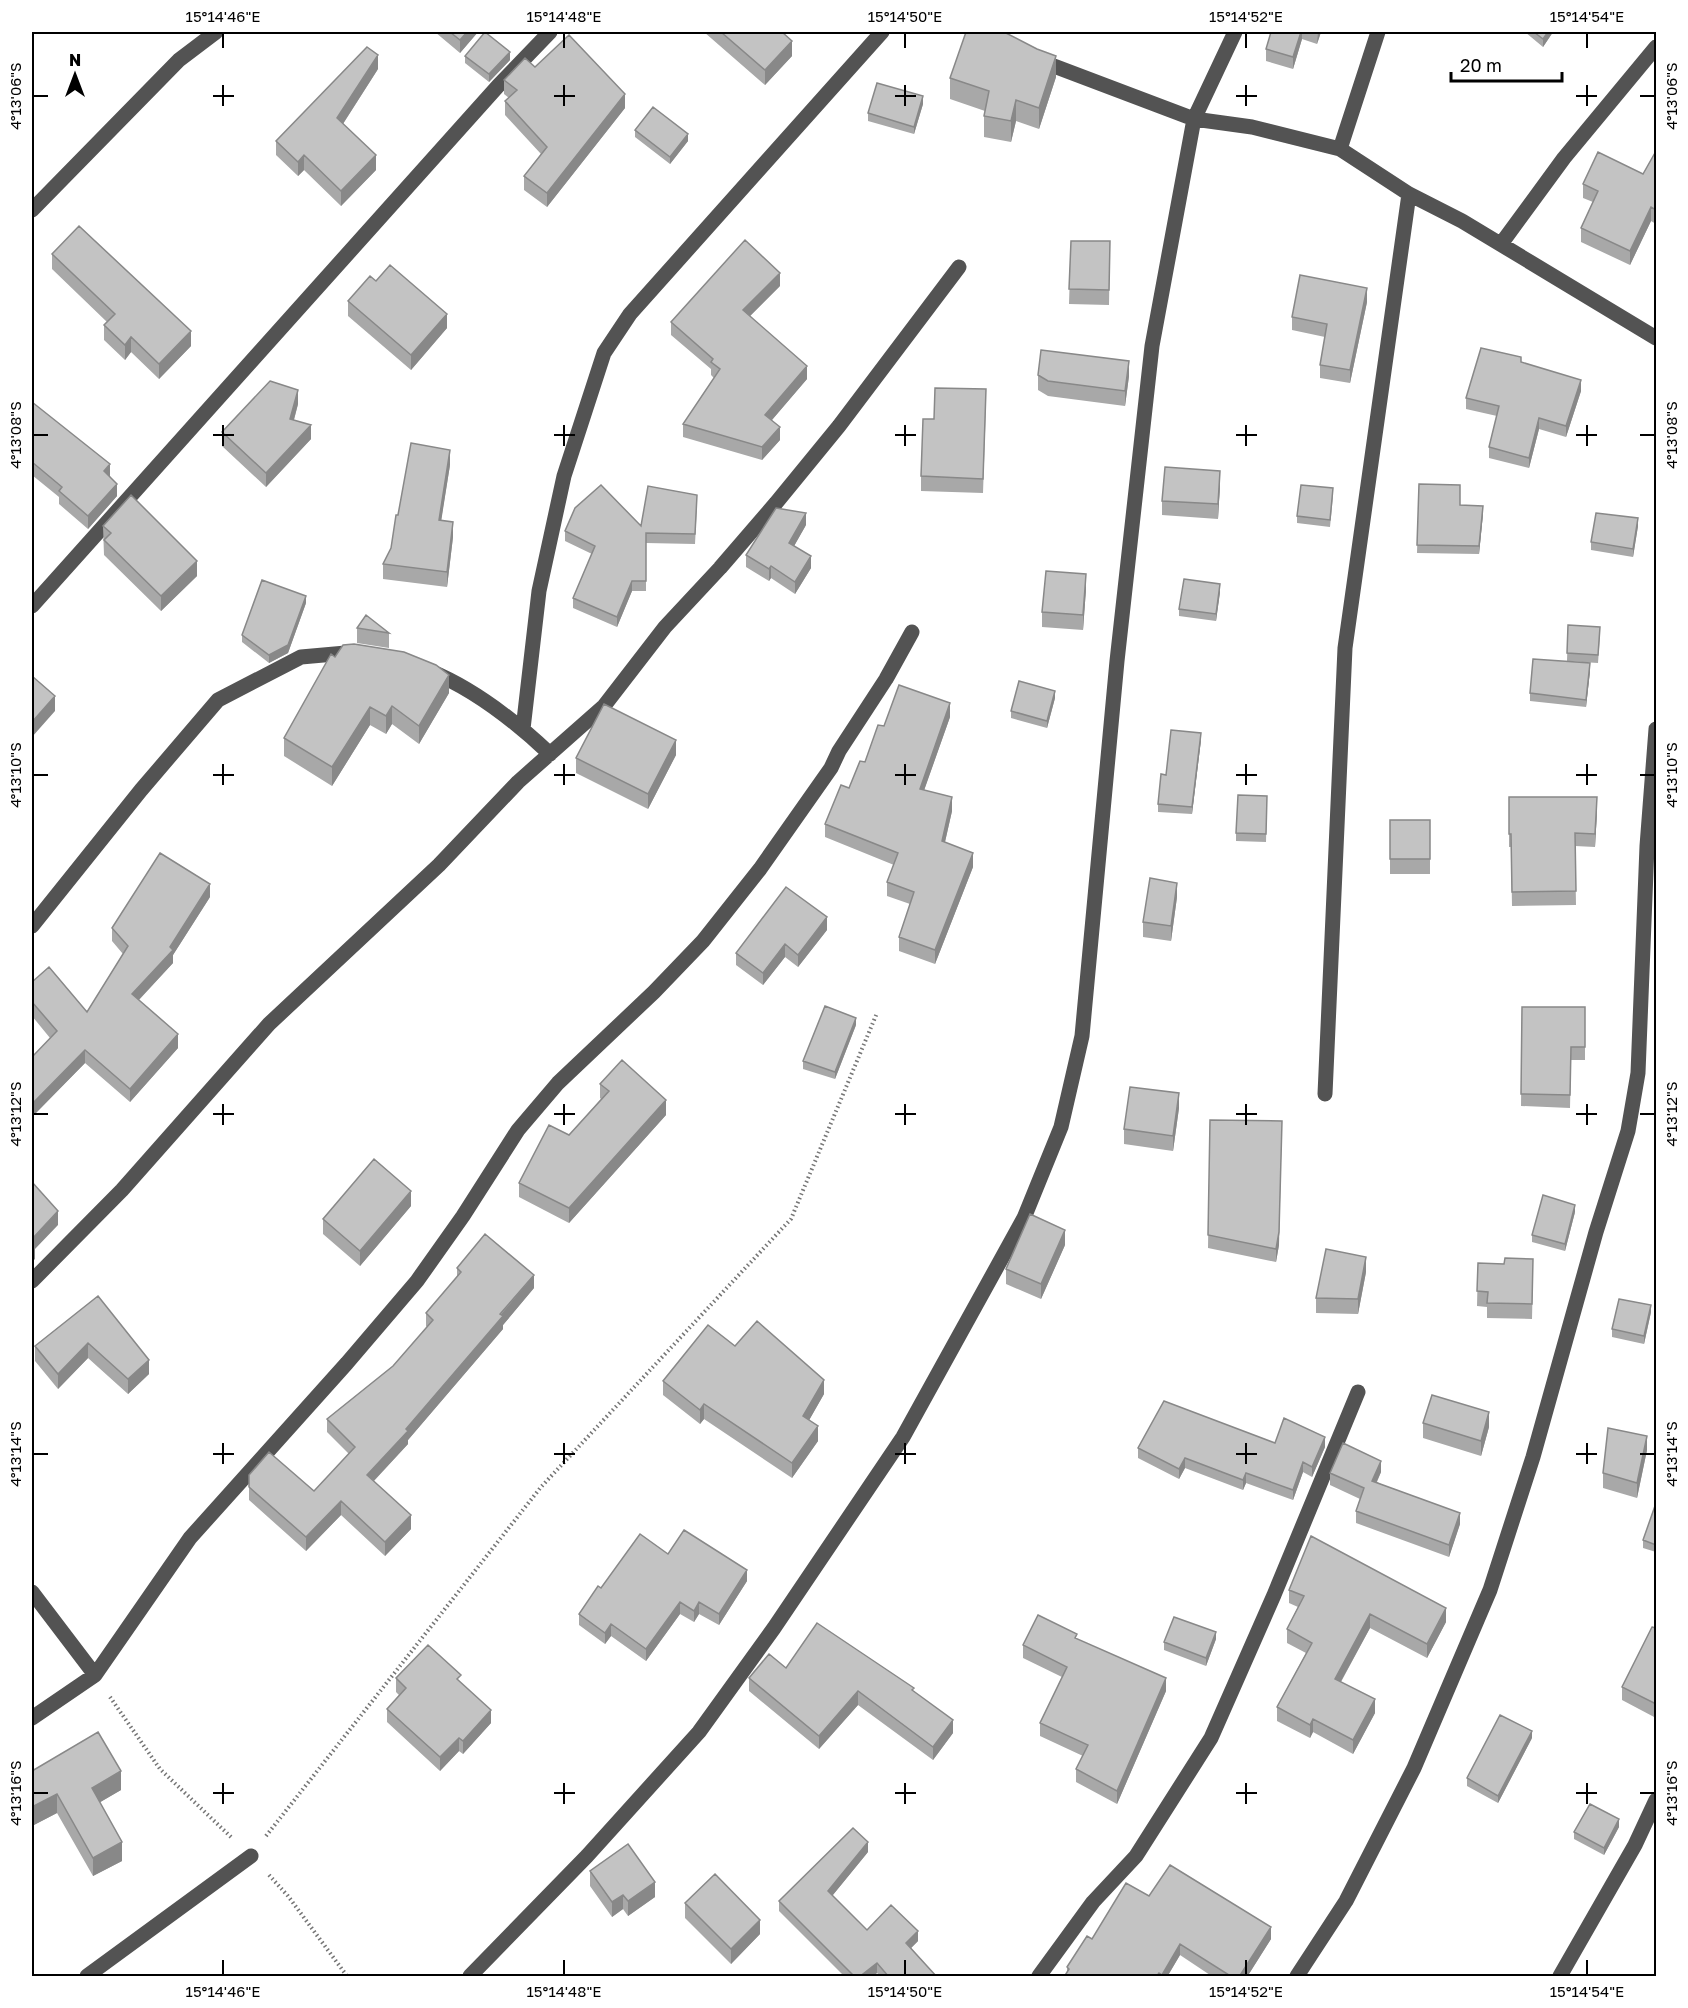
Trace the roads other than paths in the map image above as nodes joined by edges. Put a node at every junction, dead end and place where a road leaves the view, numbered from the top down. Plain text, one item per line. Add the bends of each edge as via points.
1 (216, 32) edge
2 (550, 32) edge
3 (882, 32) edge
4 (1235, 32) edge
5 (1378, 32) edge
6 (1656, 47) edge
7 (1023, 51) edge
8 (1194, 119) junction
9 (1340, 149) junction
10 (1409, 194) junction
11 (32, 210) edge
12 (1501, 244) junction
13 (959, 267) dead end
14 (1656, 338) edge
15 (32, 606) edge
16 (912, 632) dead end
17 (375, 656) edge
18 (417, 665) edge
19 (523, 729) junction
20 (1656, 729) edge
21 (550, 754) junction
22 (32, 926) edge
23 (1325, 1094) dead end
24 (32, 1281) edge
25 (1358, 1392) dead end
26 (32, 1592) edge
27 (94, 1675) junction
28 (32, 1718) edge
29 (1656, 1800) edge
30 (251, 1856) road end
31 (87, 1977) edge
32 (470, 1977) edge
33 (1039, 1977) edge
34 (1297, 1977) edge
35 (1560, 1977) edge

1 - 11 street via 179,60
2 - 15 street via 490,94
3 - 19 street via 630,314 604,353 564,476 541,580
4 - 8 street
5 - 9 street
6 - 12 street via 1564,158
7 - 8 street
8 - 9 street via 1252,127
8 - 32 street via 1152,346 1117,661 1082,1036 1061,1126 1024,1218 903,1437 774,1628 699,1732
9 - 10 street
10 - 12 street
10 - 23 street via 1345,648
12 - 14 street
13 - 21 street via 776,503 664,627 604,706
16 - 27 street via 831,768 760,869 703,941 558,1083 519,1130 417,1281 190,1538
17 - 22 street via 354,652 301,657 218,700
18 - 19 street via 453,680
19 - 21 street
20 - 34 street via 1638,1073 1628,1131 1490,1590 1414,1768 1346,1901
21 - 24 street via 439,865 269,1024 122,1190
25 - 33 street via 1211,1738 1136,1856 1093,1902
26 - 27 street
27 - 28 street
29 - 35 street
30 - 31 street

